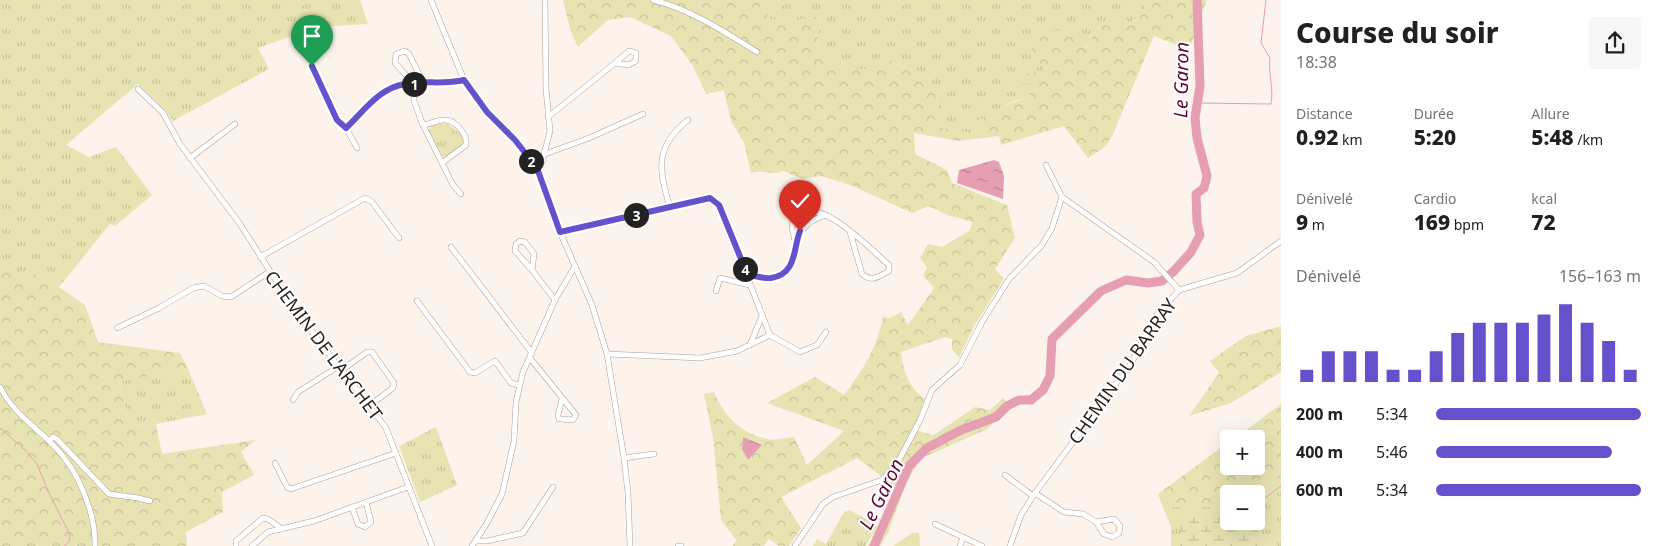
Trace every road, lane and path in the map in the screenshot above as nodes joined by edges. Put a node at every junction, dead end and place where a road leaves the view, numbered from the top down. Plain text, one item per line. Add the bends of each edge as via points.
1 (430, 0) edge
2 (545, 0) edge
3 (653, 0) edge
4 (757, 52) dead end
5 (615, 63) dead end
6 (312, 66) dead end
7 (464, 80) junction
8 (413, 84) junction
9 (424, 84) junction
10 (138, 89) dead end
11 (643, 114) dead end
12 (548, 117) junction
13 (688, 120) dead end
14 (235, 124) dead end
15 (424, 125) junction
16 (346, 128) junction
17 (357, 148) dead end
18 (545, 154) junction
19 (190, 158) junction
20 (442, 163) junction
21 (1046, 165) dead end
22 (537, 168) junction
23 (461, 194) dead end
24 (1062, 197) junction
25 (670, 207) junction
26 (826, 215) junction
27 (560, 232) junction
28 (850, 232) junction
29 (398, 238) dead end
30 (1281, 241) edge
31 (796, 242) junction
32 (451, 247) dead end
33 (260, 257) junction
34 (575, 266) junction
35 (532, 270) junction
36 (269, 272) junction
37 (748, 276) junction
38 (750, 284) junction
39 (1179, 290) junction
40 (716, 291) dead end
41 (555, 300) junction
42 (417, 301) dead end
43 (763, 315) junction
44 (117, 328) dead end
45 (826, 332) dead end
46 (770, 335) junction
47 (750, 346) junction
48 (607, 354) junction
49 (531, 355) junction
50 (340, 368) junction
51 (519, 386) junction
52 (0, 387) edge
53 (562, 399) junction
54 (293, 400) dead end
55 (370, 405) junction
56 (49, 441) junction
57 (396, 453) junction
58 (654, 454) dead end
59 (624, 458) junction
60 (275, 463) dead end
61 (1005, 475) dead end
62 (408, 487) junction
63 (553, 487) dead end
64 (1034, 495) junction
65 (150, 502) dead end
66 (366, 502) junction
67 (352, 507) junction
68 (1096, 522) junction
69 (936, 524) dead end
70 (282, 530) junction
71 (963, 537) junction
72 (476, 541) junction
73 (94, 546) edge
74 (236, 546) edge
75 (252, 546) edge
76 (432, 546) edge
77 (472, 546) edge
78 (630, 546) edge
79 (795, 546) edge
80 (960, 546) edge
81 (982, 546) edge
82 (1010, 546) edge

1 - 7 street
2 - 12 street
3 - 4 street via 700,19
5 - 12 street
6 - 16 street via 337,120
7 - 9 street
7 - 22 street via 487,112
8 - 9 street
8 - 9 street via 395,63 394,58 400,51 409,54
8 - 15 street via 414,101
8 - 16 street via 404,84 374,98
10 - 19 street, CHEMIN DE L'ARCHET via 163,113
11 - 18 street
12 - 18 street via 550,131
13 - 25 street via 673,132 662,156 661,170
14 - 19 street
15 - 20 street
15 - 20 street via 445,120 454,123 465,135 463,149
16 - 17 street
18 - 22 street
19 - 33 street, CHEMIN DE L'ARCHET via 240,224
20 - 23 street
21 - 24 street
22 - 27 street
24 - 39 street via 1154,262
24 - 79 street via 1052,228 1042,245 1009,280 960,365 932,390 898,464 882,480 833,497 823,504
25 - 27 street
25 - 37 street via 710,198 719,205
26 - 28 street
26 - 31 street via 806,223
26 - 31 street via 808,210 795,217 792,231
27 - 34 street
28 - 28 street via 862,274 873,279 889,271 889,265
29 - 33 street via 372,202 365,198
30 - 39 street, CHEMIN DU BARRAY via 1237,273
31 - 37 street via 794,258 787,271 772,278
32 - 49 street
33 - 36 street, CHEMIN DE L'ARCHET
34 - 41 street
34 - 48 street via 592,305
35 - 35 street via 534,254 525,242 520,241 515,250
35 - 41 street
36 - 44 street via 231,297 204,286 193,288
36 - 50 street, CHEMIN DE L'ARCHET
37 - 38 street
38 - 40 street via 720,278
38 - 43 street
39 - 64 street, CHEMIN DU BARRAY via 1154,318 1132,362
41 - 49 street
42 - 51 street via 470,372 475,373 495,362 512,383
43 - 46 street
43 - 47 street
45 - 46 street via 817,345 800,352
46 - 47 street
47 - 48 street via 700,358
48 - 59 street
49 - 51 street
49 - 53 street
50 - 54 street via 298,392
50 - 55 street, CHEMIN DE L'ARCHET
50 - 55 street via 372,352 394,383 393,388
51 - 72 street via 514,441 502,494
52 - 56 street via 18,413
53 - 53 street via 576,415 574,420 559,418
55 - 57 street, CHEMIN DE L'ARCHET via 386,428
56 - 65 street via 52,437 57,439 109,494
56 - 73 street via 67,462 88,503 94,522
57 - 60 street via 291,489
57 - 62 street, CHEMIN DE L'ARCHET
58 - 59 street
59 - 78 street
61 - 64 street
62 - 66 street
62 - 76 street, CHEMIN DE L'ARCHET
63 - 72 street via 523,533
64 - 68 street via 1064,512 1083,514
64 - 82 street, CHEMIN DU BARRAY via 1021,515
66 - 67 street
66 - 67 street via 371,522 365,527 358,524
67 - 70 street
68 - 68 street via 1104,534 1112,537 1119,533 1120,526 1114,519
69 - 71 street
70 - 74 street via 263,518 236,541
70 - 75 street via 268,532
71 - 80 street
71 - 81 street
72 - 77 street

